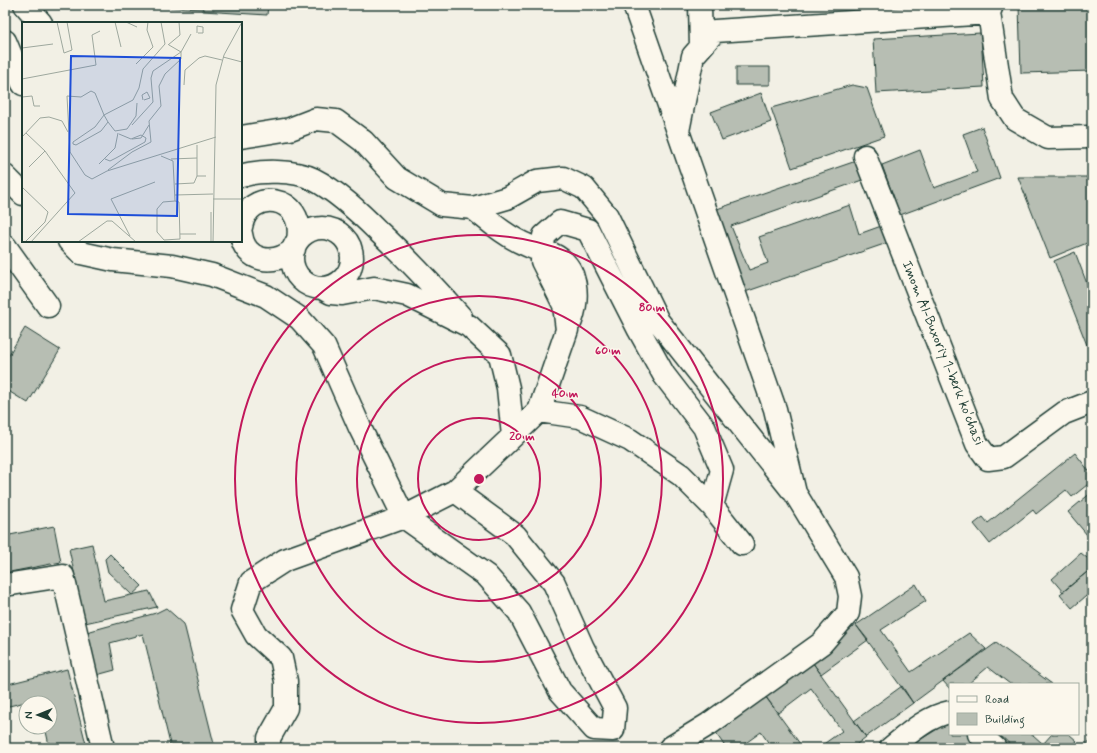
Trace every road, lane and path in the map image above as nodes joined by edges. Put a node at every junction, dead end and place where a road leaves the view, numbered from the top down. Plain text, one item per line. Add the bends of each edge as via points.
1 (26, 5) edge
2 (634, 5) edge
3 (700, 5) edge
4 (991, 9) edge
5 (953, 10) edge
6 (874, 13) edge
7 (40, 22) edge
8 (5, 41) edge
9 (701, 47) junction
10 (22, 82) edge
11 (678, 132) junction
12 (242, 137) edge
13 (1092, 137) edge
14 (865, 156) dead end
15 (5, 176) edge
16 (242, 176) edge
17 (22, 193) edge
18 (473, 208) junction
19 (242, 224) edge
20 (242, 237) edge
21 (70, 242) edge
22 (296, 245) junction
23 (5, 246) edge
24 (543, 251) junction
25 (322, 288) junction
26 (48, 306) dead end
27 (469, 326) junction
28 (1092, 402) edge
29 (539, 411) junction
30 (513, 436) junction
31 (455, 491) junction
32 (795, 494) junction
33 (712, 506) junction
34 (404, 517) junction
35 (742, 544) dead end
36 (5, 585) edge
37 (949, 712) edge
38 (980, 735) edge
39 (104, 748) edge
40 (269, 748) edge
41 (670, 748) edge
42 (891, 748) edge
43 (995, 748) edge

1 - 7 street
2 - 11 street
3 - 9 street
4 - 5 street
4 - 13 street via 1002,99 1015,120 1048,138
5 - 6 street
6 - 9 street via 715,31
8 - 10 street
9 - 11 street via 693,56
11 - 32 street via 775,409
12 - 18 street via 290,129 316,119 336,121 364,141 397,178 442,205
14 - 28 street, Imom Al-Buxoriy 1-berk koʻchasi via 977,444 988,459 1004,457 1064,413
15 - 17 street
16 - 27 street via 252,173 296,173 313,179 352,205 423,274
18 - 24 street via 496,228 528,246
18 - 32 street via 507,198 537,181 563,178 584,188 607,216 658,321
19 - 22 street via 247,212 253,206 262,202 280,202 295,214 299,222
20 - 22 street via 246,248 260,259 279,259
21 - 34 street via 81,253 113,260 172,266 212,275 266,296 299,318 324,346 360,428
22 - 25 street via 292,258 298,275 304,282
22 - 25 street via 305,234 322,228 332,230 346,241 352,258 348,272 340,282
23 - 26 street
24 - 29 street via 562,259 573,274 576,304
24 - 33 street via 544,236 560,222 588,230 664,374 704,427 722,470
25 - 27 street via 331,293 342,294 374,288 407,295
27 - 30 street via 500,355 508,388
29 - 30 street
29 - 33 street via 580,417 630,440 681,475
30 - 31 street
31 - 34 street
31 - 34 street via 515,535 554,583 583,648 615,708 613,730 594,729 560,691 519,612 487,576
32 - 41 street via 846,577 850,596 848,612 822,643 709,724
33 - 35 street
34 - 40 street via 285,560 251,582 242,610 256,635 282,658 286,681 286,708 269,738
36 - 39 street via 63,576
37 - 42 street via 933,718
38 - 43 street

